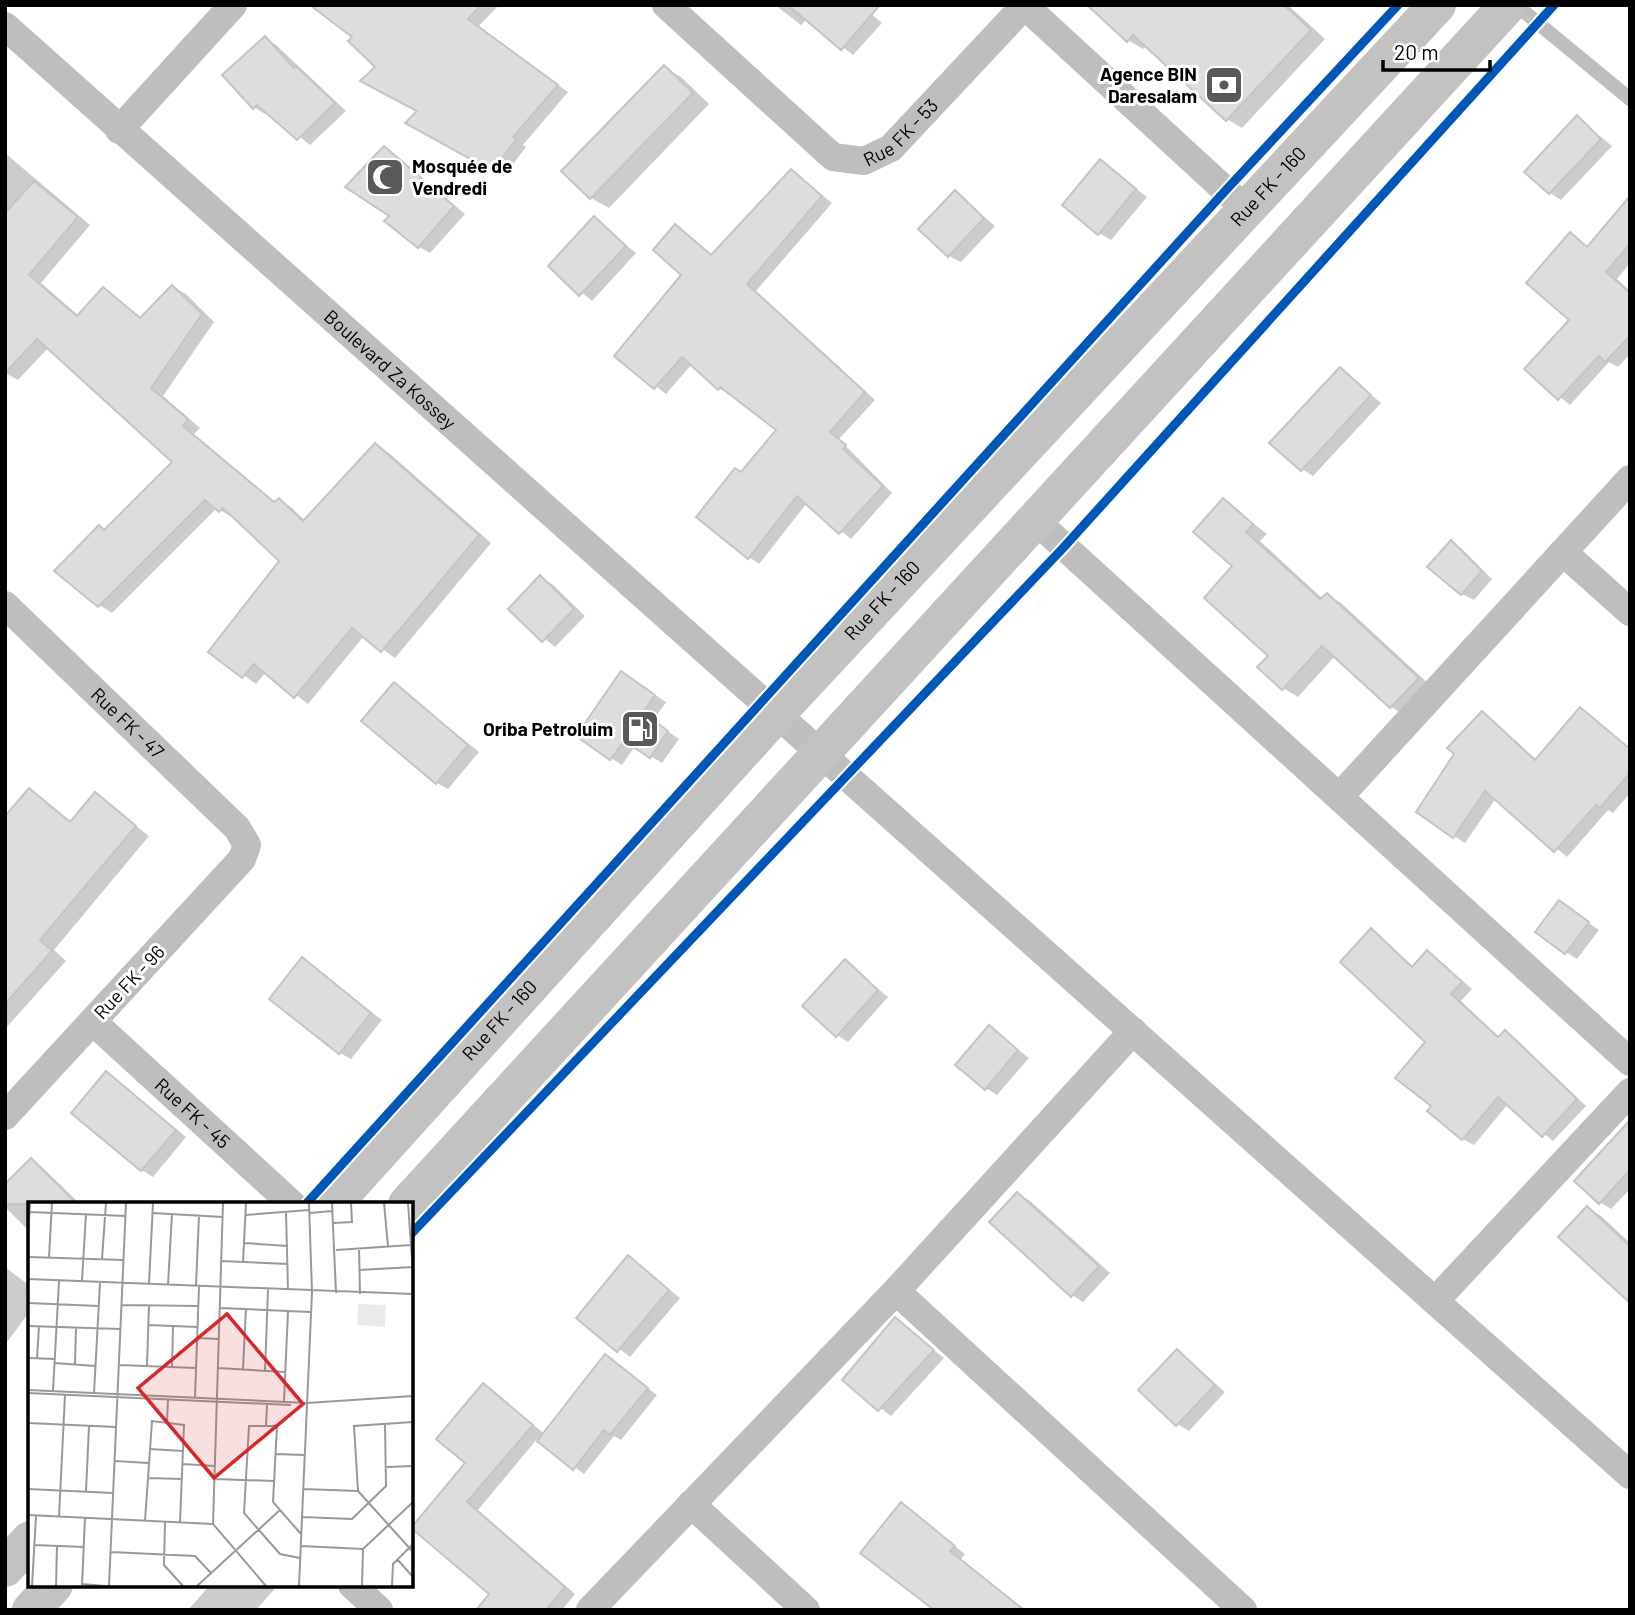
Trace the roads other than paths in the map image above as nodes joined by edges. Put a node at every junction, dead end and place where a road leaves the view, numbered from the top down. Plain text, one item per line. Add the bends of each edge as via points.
1 (233, 5) edge
2 (666, 5) edge
3 (1437, 5) edge
4 (1508, 5) edge
5 (1516, 5) edge
6 (1025, 6) edge
7 (5, 26) edge
8 (1630, 99) edge
9 (119, 130) junction
10 (1248, 211) junction
11 (1630, 479) edge
12 (1037, 522) junction
13 (1563, 552) junction
14 (5, 605) edge
15 (1630, 612) edge
16 (777, 713) junction
17 (822, 754) junction
18 (1339, 797) junction
19 (247, 845) joint
20 (93, 1021) junction
21 (1133, 1031) junction
22 (1630, 1062) edge
23 (1630, 1092) edge
24 (5, 1116) edge
25 (290, 1202) edge
26 (335, 1202) edge
27 (409, 1202) edge
28 (896, 1291) junction
29 (1435, 1301) junction
30 (1630, 1475) edge
31 (691, 1504) junction
32 (28, 1542) edge
33 (5, 1568) edge
34 (52, 1587) edge
35 (354, 1587) edge
36 (31, 1610) edge
37 (379, 1610) edge
38 (590, 1610) edge
39 (806, 1610) edge
40 (1243, 1610) edge

1 - 9 street
2 - 6 street, Rue FK - 53 via 833,157 864,161 891,148
3 - 10 main road, Rue FK - 160
4 - 12 main road
5 - 8 lane
6 - 10 street
7 - 9 street, Boulevard Za Kossey
9 - 16 street, Boulevard Za Kossey
10 - 16 main road, Rue FK - 160
11 - 13 street
12 - 17 main road
12 - 18 street
13 - 15 street
13 - 18 street
14 - 19 street, Rue FK - 47 via 237,828
16 - 17 street, Boulevard Za Kossey
16 - 26 main road, Rue FK - 160
17 - 21 street, Boulevard Za Kossey
17 - 27 main road
18 - 22 street
19 - 20 street, Rue FK - 96 via 242,859
20 - 24 street, Rue FK - 96
20 - 25 street, Rue FK - 45
21 - 28 street
21 - 29 street, Boulevard Za Kossey
23 - 29 street
28 - 31 street
28 - 40 street
29 - 30 street, Boulevard Za Kossey
31 - 38 street
31 - 39 street
32 - 33 main road
34 - 36 main road
35 - 37 street

